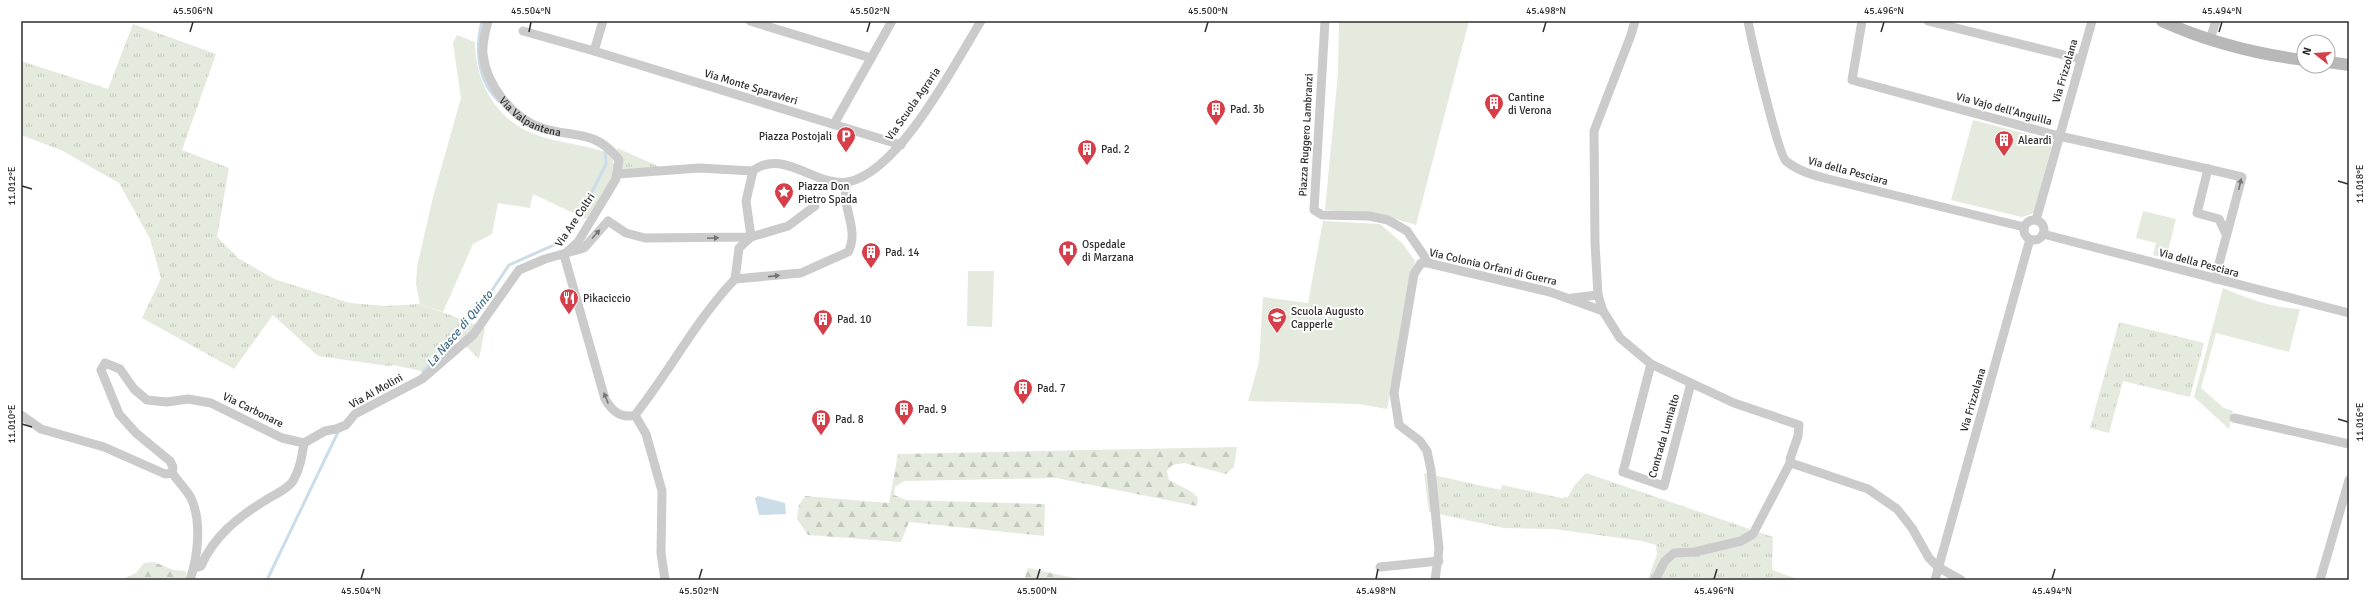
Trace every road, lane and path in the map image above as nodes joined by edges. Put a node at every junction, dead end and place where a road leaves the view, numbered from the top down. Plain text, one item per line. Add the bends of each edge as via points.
1 (488, 21) edge
2 (603, 21) edge
3 (750, 21) edge
4 (892, 21) edge
5 (980, 21) edge
6 (1325, 21) edge
7 (1635, 21) edge
8 (1748, 21) edge
9 (1862, 21) edge
10 (1928, 21) edge
11 (2092, 21) edge
12 (2162, 21) edge
13 (2216, 21) edge
14 (523, 31) dead end
15 (2210, 39) junction
16 (594, 51) junction
17 (871, 58) junction
18 (2080, 59) junction
19 (2296, 59) edge
20 (2336, 63) edge
21 (2349, 65) edge
22 (834, 124) junction
23 (2059, 136) junction
24 (901, 145) junction
25 (2208, 170) junction
26 (753, 171) junction
27 (618, 174) junction
28 (848, 182) junction
29 (815, 206) dead end
30 (2234, 210) junction
31 (2215, 217) junction
32 (2036, 220) junction
33 (2024, 227) junction
34 (2043, 234) junction
35 (2226, 234) junction
36 (751, 237) junction
37 (2030, 239) junction
38 (564, 255) junction
39 (1429, 263) junction
40 (735, 279) junction
41 (2214, 279) junction
42 (1598, 295) junction
43 (1564, 297) junction
44 (1602, 311) junction
45 (2349, 313) edge
46 (1651, 364) junction
47 (1691, 383) junction
48 (21, 415) edge
49 (635, 415) junction
50 (2234, 418) dead end
51 (304, 443) junction
52 (2349, 444) edge
53 (1791, 462) junction
54 (172, 473) junction
55 (2349, 480) edge
56 (1439, 561) junction
57 (196, 563) junction
58 (1380, 567) dead end
59 (1938, 567) junction
60 (190, 580) edge
61 (665, 580) edge
62 (1435, 580) edge
63 (1654, 580) edge
64 (1935, 580) edge
65 (1962, 580) edge
66 (2320, 580) edge

1 - 27 street, Via Valpantena via 483,55 493,83 506,103 521,118 542,128 586,136 609,146 619,160
2 - 16 street
3 - 17 street
4 - 17 street
5 - 24 street, Via Scuola Agraria via 938,91
6 - 39 street, Piazza Ruggero Lambranzi via 1314,210 1322,215 1369,216 1388,220 1407,231
7 - 42 street via 1632,35 1594,131
8 - 33 street, Via della Pesciara via 1772,119 1785,160 1802,171 1828,179
9 - 23 street, Via Vajo dell'Anguilla via 1852,80
10 - 18 street
11 - 18 street, Via Frizzolana
12 - 15 street
13 - 15 street
14 - 16 street, Via Monte Sparavieri
15 - 19 street via 2276,57
16 - 22 street, Via Monte Sparavieri
17 - 22 street
18 - 23 street, Via Frizzolana
20 - 21 street
22 - 24 street, Via Monte Sparavieri
23 - 25 street, Via Vajo dell'Anguilla
23 - 32 street, Via Frizzolana
24 - 28 street, Via Scuola Agraria via 869,172
30 -> 25 street, Via Vajo dell'Anguilla via 2242,177
25 - 31 street via 2198,213
26 - 27 street via 692,168
26 - 28 street via 763,165 782,165 836,182
26 - 36 street via 746,201
27 - 38 street, Via Are Coltri via 578,242
40 -> 28 street via 801,274 848,252 851,247 852,226 844,196
29 - 36 street via 788,226
30 - 31 street via 2227,216
30 - 35 street, Via Vajo dell'Anguilla
31 - 35 street
32 - 33 street via 2028,222
32 - 34 street via 2043,226
33 - 37 street via 2026,236
34 - 37 street via 2039,239
34 - 41 street, Via della Pesciara
35 - 41 street, Via Vajo dell'Anguilla
38 -> 36 street, Via Ai Molini via 584,248 608,221 626,233 645,238
36 - 40 street via 739,248
37 - 59 street, Via Frizzolana
49 -> 38 street, Via Are Coltri via 627,417 618,413 611,409 605,399
38 - 51 street, Via Ai Molini via 545,259 519,270 473,335 422,379 355,414 346,425 336,430 325,431
39 - 43 street, Via Colonia Orfani di Guerra
39 - 56 street, Via Colonia Orfani di Guerra via 1421,263 1414,274 1394,393 1399,426 1420,441 1427,451 1438,524
40 - 49 street via 704,315
41 - 45 street, Via della Pesciara
42 - 43 street, Via Colonia Orfani di Guerra
42 - 44 street
43 - 44 street, Via Colonia Orfani di Guerra
44 - 46 street, Contrada Lumialto via 1620,338
46 - 47 street, Contrada Lumialto
46 - 47 street, Contrada Lumialto via 1623,472 1664,486
47 - 53 street, Contrada Lumialto via 1734,403 1799,425
48 - 54 street via 41,429 104,447 165,474
49 - 61 street via 646,434 662,491 661,553
50 - 52 street
51 - 54 street, Via Carbonare via 282,438 211,403 188,399 167,402 147,400 134,389 120,369 105,363 101,370 119,414 136,433 170,461
51 - 57 street via 300,466 293,482 238,518 218,538 201,566 198,567
53 - 59 street via 1868,489 1897,509
53 - 63 street via 1753,534 1741,541 1695,552 1674,554 1665,561
54 - 57 street, Via Carbonare via 191,498 197,526
55 - 66 street
56 - 58 street
56 - 62 street, Via Colonia Orfani di Guerra
57 - 60 street, Via Carbonare
59 - 64 street, Via Frizzolana
59 - 65 street

